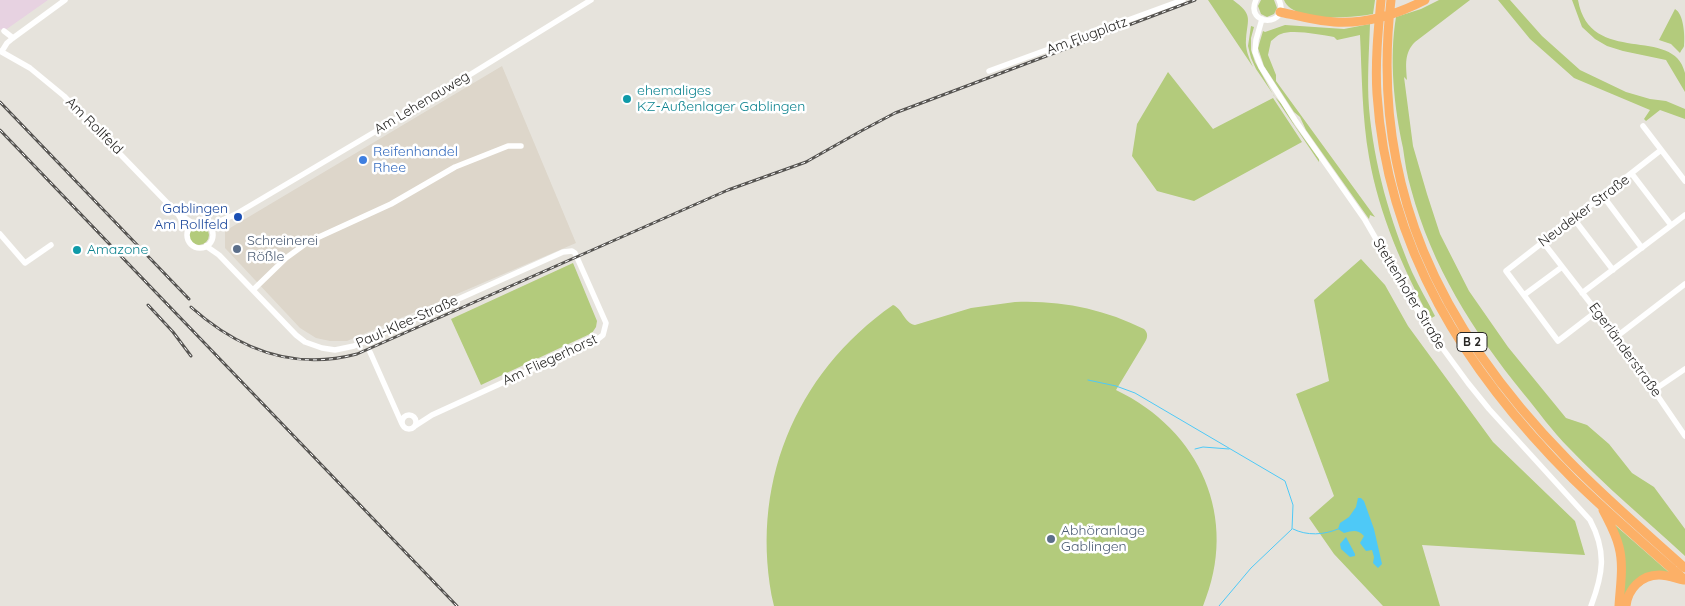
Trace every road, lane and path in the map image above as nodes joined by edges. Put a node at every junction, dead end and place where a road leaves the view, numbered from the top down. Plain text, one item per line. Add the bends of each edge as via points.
1 (65, 0) edge
2 (591, 0) edge
3 (1183, 0) edge
4 (1256, 0) edge
5 (1279, 0) edge
6 (1381, 0) edge
7 (1391, 0) edge
8 (1425, 0) edge
9 (1280, 12) junction
10 (1262, 20) junction
11 (4, 32) dead end
12 (13, 38) junction
13 (1, 51) edge
14 (989, 71) dead end
15 (1643, 126) dead end
16 (521, 146) dead end
17 (1661, 150) junction
18 (1632, 174) junction
19 (1685, 181) edge
20 (1603, 196) junction
21 (178, 214) junction
22 (1685, 215) edge
23 (1574, 218) junction
24 (226, 220) junction
25 (194, 224) junction
26 (209, 226) junction
27 (1671, 226) junction
28 (188, 231) junction
29 (0, 234) edge
30 (212, 237) junction
31 (1543, 242) junction
32 (51, 245) dead end
33 (206, 246) junction
34 (1642, 248) junction
35 (563, 252) joint
36 (219, 255) junction
37 (1562, 267) junction
38 (1613, 270) junction
39 (1685, 284) edge
40 (253, 290) junction
41 (1582, 293) junction
42 (1524, 295) junction
43 (1597, 311) junction
44 (1616, 337) junction
45 (370, 352) dead end
46 (1685, 369) edge
47 (1654, 390) junction
48 (391, 400) junction
49 (411, 415) junction
50 (432, 415) junction
51 (402, 424) junction
52 (416, 426) junction
53 (1683, 427) edge
54 (1685, 436) edge
55 (1599, 504) junction
56 (1685, 568) edge
57 (1685, 580) edge
58 (1591, 606) edge
59 (1619, 606) edge
60 (1626, 606) edge

1 - 12 street
2 - 24 street, Am Lehenauweg
3 - 14 street, Am Flugplatz
4 - 10 street via 1255,11
5 - 9 street
6 - 55 highway, B 2 via 1377,92 1380,127 1402,225 1424,278 1457,336 1498,394 1550,455
7 - 56 highway, B 2 via 1386,62 1387,102 1397,168 1416,235 1445,297 1473,344 1535,424 1585,477
8 - 9 highway via 1364,20 1335,22
9 - 10 street via 1269,21
10 - 58 street, Stettenhofer Straße via 1256,40 1261,67 1365,220 1427,327 1489,409 1590,520 1602,554 1599,585
11 - 12 street
12 - 13 street
13 - 21 street, Am Rollfeld via 30,68 64,96
15 - 17 street
16 - 40 street via 508,146 456,167 391,204 308,242
17 - 18 street, Neudeker Straße
17 - 19 street
18 - 20 street, Neudeker Straße
18 - 27 street
20 - 23 street, Neudeker Straße
20 - 34 street
21 - 25 street, Am Rollfeld
21 - 28 street, Am Rollfeld
22 - 27 street
23 - 31 street, Neudeker Straße
23 - 38 street
24 - 26 street
24 - 30 street
25 - 26 street via 202,222
25 - 28 street
26 - 30 street
27 - 34 street
28 - 33 street via 191,245 198,248
29 - 32 street via 27,264
30 - 33 street
30 - 36 street, Paul-Klee-Straße
31 - 37 street, Egerländerstraße
31 - 42 street, Neudeker Straße via 1506,270
33 - 36 street, Paul-Klee-Straße
34 - 38 street
35 - 40 street, Paul-Klee-Straße via 344,349 322,348 305,342
35 - 50 street, Am Fliegerhorst via 572,251 578,257 606,323 603,335
36 - 40 street, Paul-Klee-Straße
37 - 41 street, Egerländerstraße
37 - 42 street
38 - 41 street
39 - 44 street
41 - 43 street, Egerländerstraße
42 - 43 street via 1558,341
43 - 44 street, Egerländerstraße
44 - 47 street, Egerländerstraße
45 - 48 street
46 - 47 street
47 - 53 street, Egerländerstraße
48 - 49 street via 401,411
48 - 51 street
49 - 50 street, Am Fliegerhorst
49 - 51 street via 404,417
49 - 52 street via 416,419
50 - 52 street, Am Fliegerhorst
51 - 52 street via 407,429
53 - 54 street, Egerländerstraße
55 - 57 highway, B 2
55 - 59 highway, B 2 via 1620,547
57 - 60 highway, B 2 via 1649,577 1633,588

